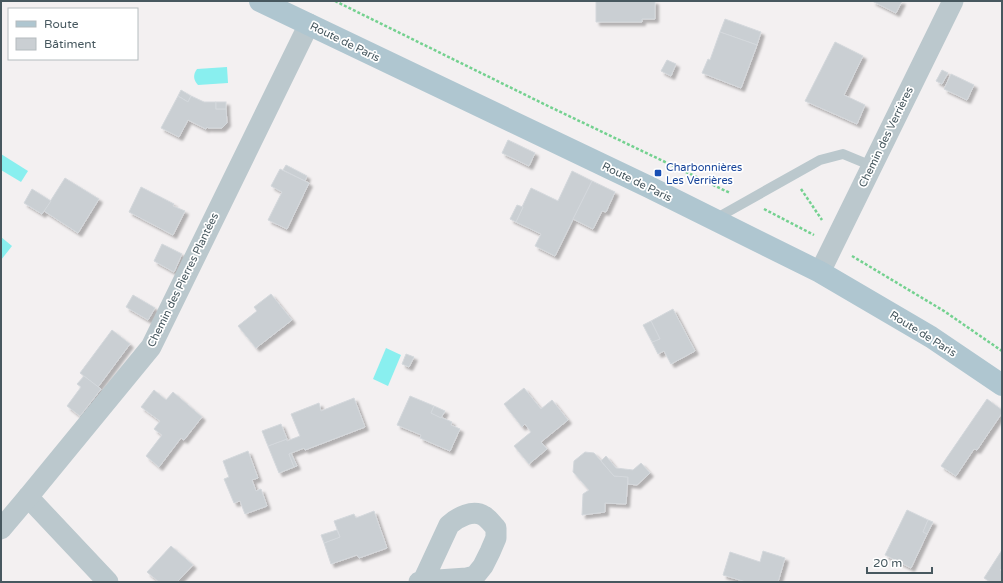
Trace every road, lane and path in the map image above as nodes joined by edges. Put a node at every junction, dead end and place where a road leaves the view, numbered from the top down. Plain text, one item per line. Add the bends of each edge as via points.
1 (260, 1) edge
2 (335, 1) edge
3 (952, 1) edge
4 (309, 24) junction
5 (872, 166) junction
6 (792, 175) junction
7 (748, 201) junction
8 (715, 220) junction
9 (837, 236) junction
10 (820, 272) junction
11 (1002, 351) edge
12 (1002, 385) edge
13 (28, 498) junction
14 (1, 529) edge
15 (108, 582) edge

1 - 4 main road, Route de Paris
2 - 7 path
3 - 5 street, Chemin des Verrières
4 - 8 main road, Route de Paris
4 - 13 street, Chemin des Pierres Plantées via 151,347
5 - 6 lane via 843,154 820,160
5 - 9 street, Chemin des Verrières
6 - 7 lane
6 - 9 path via 821,219
7 - 8 lane
7 - 9 path
8 - 10 main road, Route de Paris
9 - 10 street, Chemin des Verrières
9 - 11 path
10 - 12 main road, Route de Paris via 931,337
13 - 14 street, Chemin des Pierres Plantées
13 - 15 street

